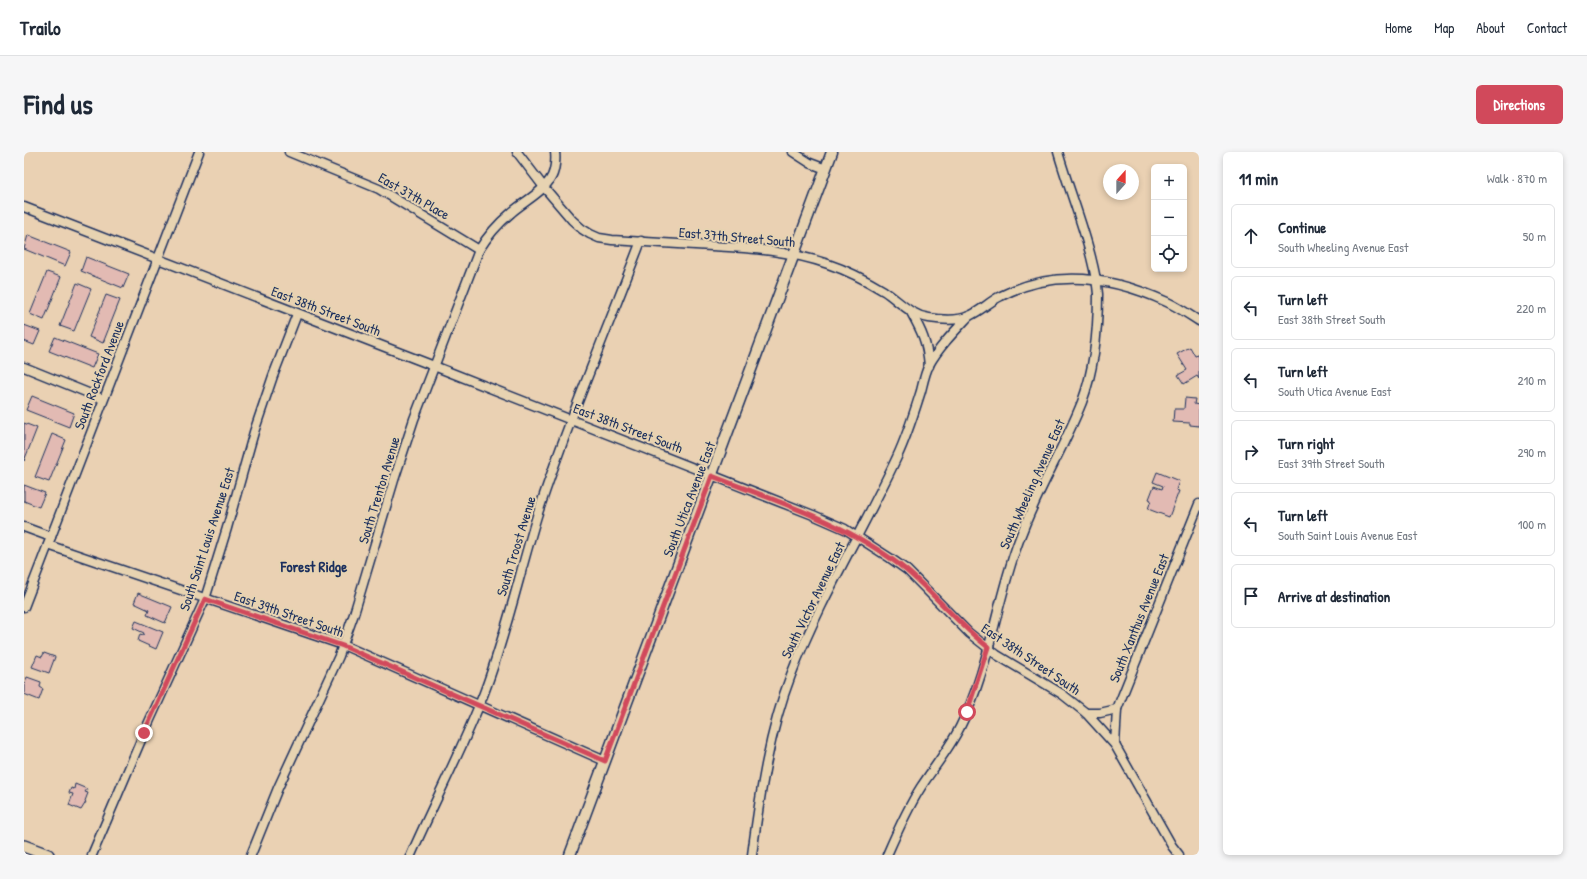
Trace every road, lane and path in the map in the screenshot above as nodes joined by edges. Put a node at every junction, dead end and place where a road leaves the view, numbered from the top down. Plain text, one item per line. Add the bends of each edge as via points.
1 (199, 152) edge
2 (289, 152) edge
3 (517, 152) edge
4 (555, 152) edge
5 (793, 152) edge
6 (832, 152) edge
7 (1058, 152) edge
8 (826, 169) junction
9 (543, 186) junction
10 (24, 207) edge
11 (641, 242) junction
12 (478, 250) junction
13 (794, 254) junction
14 (158, 259) junction
15 (1096, 279) junction
16 (911, 312) junction
17 (297, 314) junction
18 (969, 316) junction
19 (1199, 321) edge
20 (434, 366) junction
21 (928, 366) junction
22 (24, 367) edge
23 (104, 399) junction
24 (572, 420) junction
25 (712, 476) junction
26 (1199, 504) edge
27 (24, 527) edge
28 (51, 537) junction
29 (857, 537) junction
30 (48, 546) junction
31 (205, 599) junction
32 (24, 607) edge
33 (343, 646) junction
34 (988, 647) junction
35 (479, 705) junction
36 (1117, 709) junction
37 (1086, 713) junction
38 (1115, 745) junction
39 (605, 761) junction
40 (24, 846) edge
41 (48, 855) edge
42 (92, 855) edge
43 (251, 855) edge
44 (411, 855) edge
45 (570, 855) edge
46 (752, 855) edge
47 (887, 855) edge
48 (1179, 855) edge

1 - 14 street, South Rockford Avenue
2 - 12 street, East 37th Place via 378,189
3 - 9 street, East 37th Street South
4 - 9 street, South Trenton Avenue via 552,176
5 - 8 street
6 - 8 street, South Utica Avenue East
7 - 15 street, South Wheeling Avenue East via 1087,240
8 - 13 street, South Utica Avenue East
9 - 11 street, East 37th Street South via 572,220 590,234 599,238
9 - 12 street, South Trenton Avenue via 511,212
10 - 14 street, East 38th Street South
11 - 13 street, East 37th Street South via 764,249
11 - 24 street, South Troost Avenue
12 - 20 street, South Trenton Avenue
13 - 16 street, East 37th Street South via 855,274 886,292
13 - 25 street, South Utica Avenue East
14 - 17 street, East 38th Street South
14 - 23 street, South Rockford Avenue
15 - 18 street, East 37th Street South via 1050,280 1031,284 1001,296
15 - 19 street, East 37th Street South via 1130,287 1168,302
15 - 34 street, South Wheeling Avenue East via 1096,342 1089,382 1018,542
16 - 18 street, East 37th Street South via 929,318 954,319
16 - 21 street, South Victor Avenue East via 927,348
17 - 20 street, East 38th Street South
17 - 31 street, South Saint Louis Avenue East via 254,432 228,528
18 - 21 street, South Victor Avenue East via 952,333
20 - 24 street, East 38th Street South
20 - 33 street, South Trenton Avenue via 394,480
21 - 29 street, South Victor Avenue East via 899,454
22 - 23 street
23 - 28 street, South Rockford Avenue
24 - 25 street, East 38th Street South
24 - 35 street, South Troost Avenue via 538,514 493,669
25 - 29 street, East 38th Street South via 814,515
25 - 39 street, South Utica Avenue East
26 - 36 street, South Xanthus Avenue East
27 - 28 street
28 - 30 street, South Rockford Avenue
29 - 34 street, East 38th Street South via 906,570
29 - 46 street, South Victor Avenue East via 810,631 778,715 767,760
30 - 31 street, East 39th Street South
30 - 32 street, South Rockford Avenue
31 - 33 street, East 39th Street South
31 - 42 street, South Saint Louis Avenue East
33 - 35 street, East 39th Street South
33 - 43 street, South Trenton Avenue via 278,788
34 - 37 street, East 38th Street South via 1062,694
34 - 47 street, South Wheeling Avenue East via 974,693 959,728 911,805
35 - 39 street, East 39th Street South
35 - 44 street, South Troost Avenue
36 - 37 street
36 - 38 street, South Xanthus Avenue East
37 - 38 street, East 38th Street South
38 - 48 street, East 38th Street South
39 - 45 street, South Utica Avenue East
40 - 41 main road

